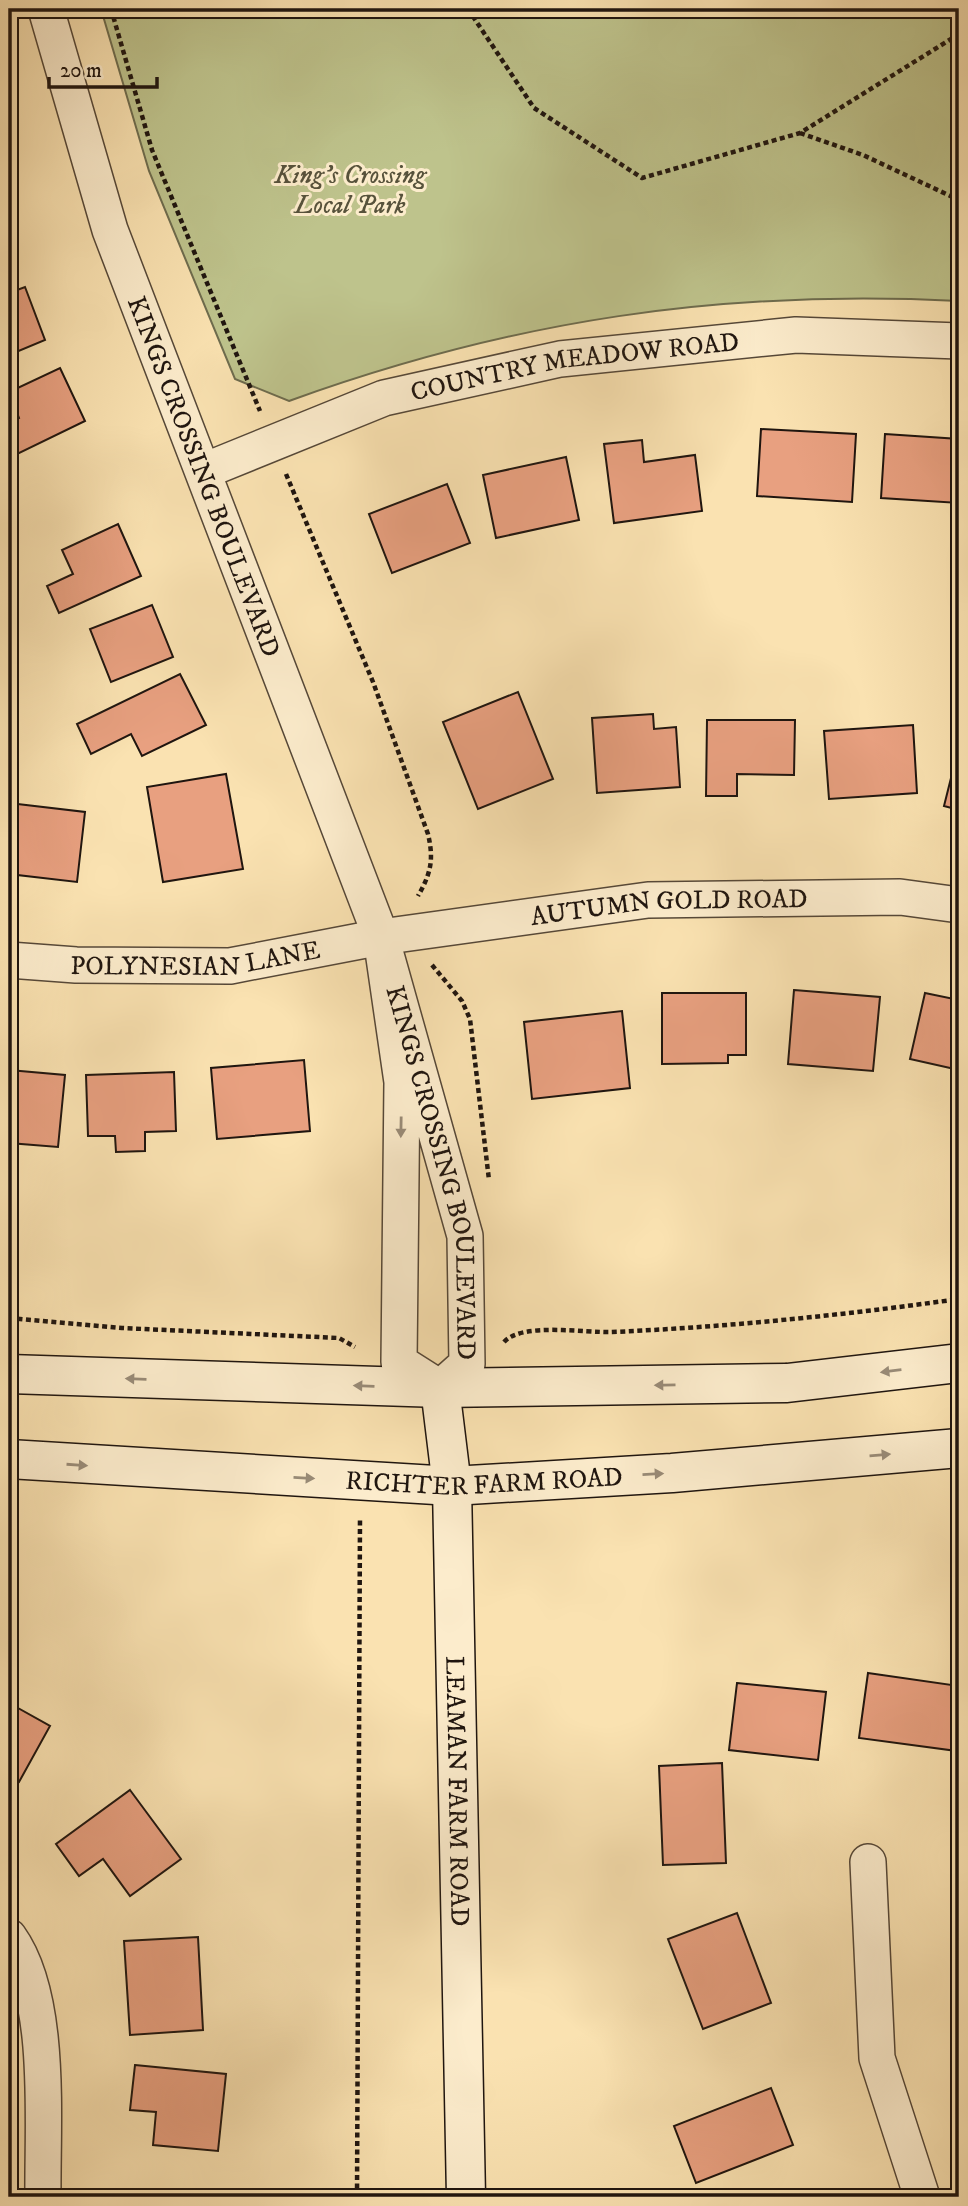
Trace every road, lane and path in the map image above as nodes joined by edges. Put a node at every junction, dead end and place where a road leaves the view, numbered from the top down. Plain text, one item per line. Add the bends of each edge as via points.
1 (46, 9) edge
2 (111, 9) edge
3 (468, 9) edge
4 (959, 34) edge
5 (800, 133) junction
6 (959, 200) edge
7 (959, 341) edge
8 (272, 443) junction
9 (204, 471) junction
10 (959, 905) edge
11 (418, 932) junction
12 (381, 937) junction
13 (9, 960) edge
14 (489, 1184) dead end
15 (499, 1331) dead end
16 (505, 1341) dead end
17 (959, 1363) edge
18 (9, 1374) edge
19 (440, 1388) junction
20 (959, 1448) edge
21 (9, 1459) edge
22 (360, 1481) junction
23 (453, 1486) junction
24 (868, 1862) dead end
25 (9, 1937) edge
26 (43, 2197) edge
27 (357, 2197) edge
28 (466, 2197) edge
29 (922, 2197) edge

1 - 9 street, KINGS CROSSING BOULEVARD via 110,230
2 - 8 path via 152,150
3 - 5 path via 534,108 642,178
4 - 5 path
5 - 6 path via 863,155
7 - 8 street, COUNTRY MEADOW ROAD via 796,335 561,359 384,398
8 - 9 street, COUNTRY MEADOW ROAD
8 - 11 path via 373,682 428,834 433,856 430,875 417,898
9 - 12 street, KINGS CROSSING BOULEVARD
10 - 11 street, AUTUMN GOLD ROAD via 900,897 648,900
11 - 12 street, AUTUMN GOLD ROAD
11 - 14 path via 433,967 462,1001 470,1019
12 - 13 street, POLYNESIAN LANE via 230,966
12 - 19 street, KINGS CROSSING BOULEVARD via 465,1236 467,1364
12 -> 19 street, KINGS CROSSING BOULEVARD via 402,1082 399,1362
15 - 16 path
17 -> 19 main road via 787,1383
19 -> 18 main road
19 - 23 main road, LEAMAN FARM ROAD
23 -> 20 main road, RICHTER FARM ROAD
21 -> 22 main road, RICHTER FARM ROAD
22 - 23 main road, RICHTER FARM ROAD
22 - 27 path
23 - 28 main road, LEAMAN FARM ROAD
24 - 29 street via 877,2058
25 - 26 street via 37,2005

